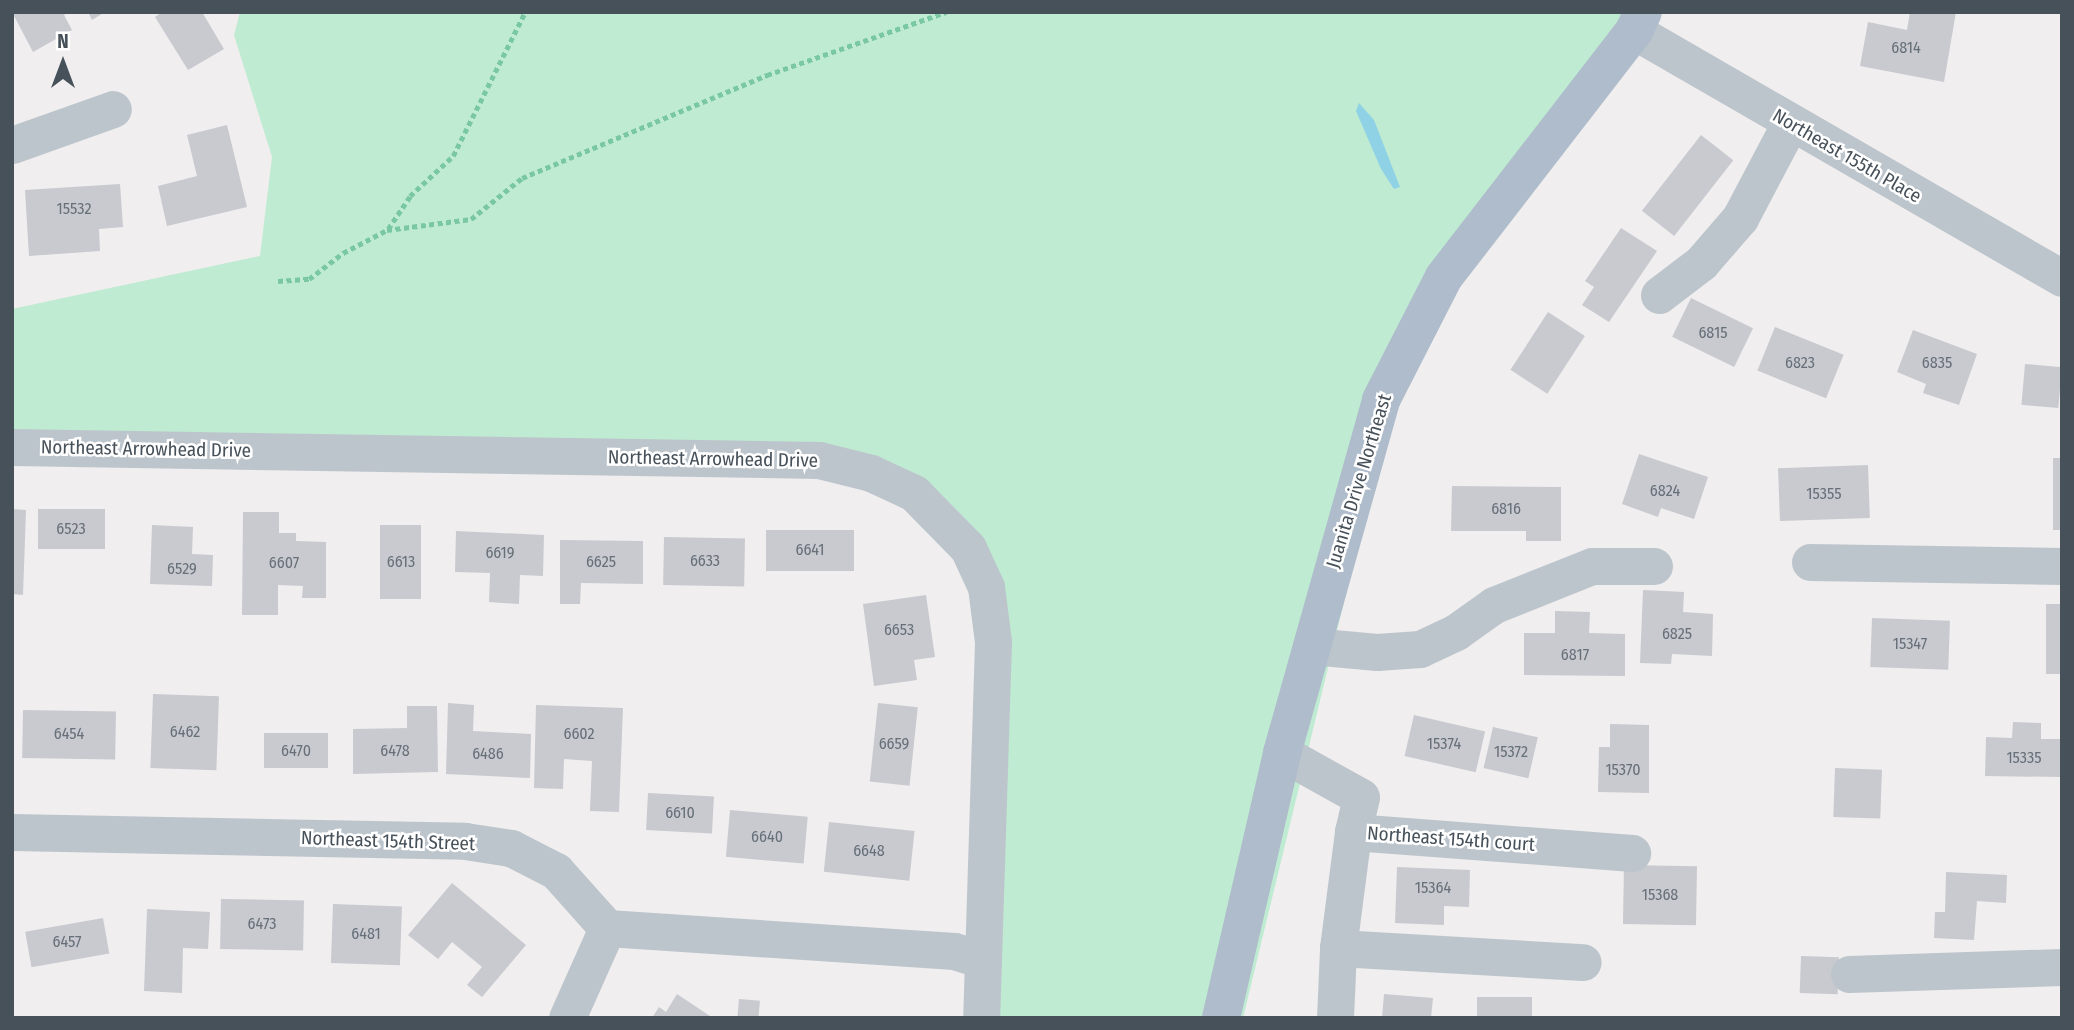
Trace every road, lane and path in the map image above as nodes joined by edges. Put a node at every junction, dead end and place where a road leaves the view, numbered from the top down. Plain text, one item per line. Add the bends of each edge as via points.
1 (525, 12) edge
2 (946, 12) edge
3 (1639, 22) edge
4 (113, 109) dead end
5 (1790, 123) junction
6 (12, 145) edge
7 (387, 230) junction
8 (2062, 278) edge
9 (278, 281) dead end
10 (1659, 295) dead end
11 (12, 447) edge
12 (1810, 562) dead end
13 (1654, 566) dead end
14 (2062, 566) edge
15 (1311, 646) junction
16 (1282, 753) junction
17 (12, 832) edge
18 (1353, 832) junction
19 (1632, 853) dead end
20 (607, 928) junction
21 (1338, 948) junction
22 (983, 960) junction
23 (1583, 962) dead end
24 (2062, 967) edge
25 (1849, 974) dead end
26 (567, 1018) edge
27 (981, 1018) edge
28 (1221, 1018) edge
29 (1335, 1018) edge

1 - 7 path via 453,156 410,196
2 - 7 path via 767,75 522,178 471,219
3 - 5 street, Northeast 155th Place
3 - 15 main road, Juanita Drive Northeast via 1444,277 1381,400
4 - 6 street
5 - 8 street, Northeast 155th Place
5 - 10 street via 1740,218 1701,263
7 - 9 path via 343,253 309,279
11 - 22 street, Northeast Arrowhead Drive via 819,460 871,473 914,494 968,548 986,587 993,642
12 - 14 street
13 - 15 street via 1592,566 1531,589 1420,649 1377,652
15 - 16 main road, Juanita Drive Northeast
16 - 18 street, Northeast 154th court via 1361,797
16 - 28 main road, Juanita Drive Northeast
17 - 20 street, Northeast 154th Street via 466,841 511,848 556,871
18 - 19 street, Northeast 154th court
18 - 21 street
20 - 22 street via 954,951
20 - 26 street
21 - 23 street
21 - 29 street
22 - 27 street, Northeast Arrowhead Drive
24 - 25 street

